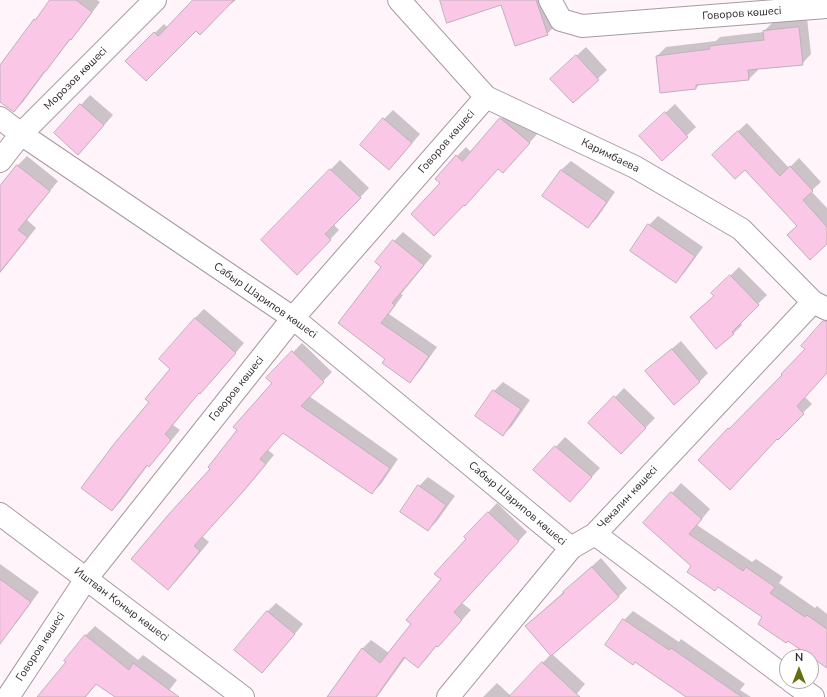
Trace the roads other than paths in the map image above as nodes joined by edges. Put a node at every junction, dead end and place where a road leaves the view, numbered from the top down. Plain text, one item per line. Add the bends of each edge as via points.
1 (155, 0) edge
2 (399, 0) edge
3 (550, 0) edge
4 (827, 7) edge
5 (486, 97) junction
6 (0, 118) edge
7 (21, 134) junction
8 (0, 161) edge
9 (820, 305) edge
10 (293, 318) junction
11 (0, 514) edge
12 (595, 534) junction
13 (571, 548) junction
14 (86, 579) junction
15 (779, 672) edge
16 (802, 689) edge
17 (8, 697) edge
18 (242, 697) edge
19 (448, 697) edge
20 (813, 697) edge

1 - 7 street, Морозов көшесі
2 - 5 street, Каримбаева
3 - 4 street, Говоров көшесі via 561,20 582,26
5 - 9 street, Каримбаева via 635,167 741,229
5 - 10 street, Говоров көшесі
6 - 7 street, Сабыр Шарипов көшесі
7 - 8 street, Морозов көшесі
7 - 10 street, Сабыр Шарипов көшесі
9 - 12 street, Чекалин көшесі
10 - 13 street, Сабыр Шарипов көшесі
10 - 14 street, Говоров көшесі
11 - 14 street, Иштван Коныр көшесі
12 - 13 street, Чекалин көшесі
12 - 15 street
13 - 19 street, Чекалин көшесі
14 - 17 street, Говоров көшесі
14 - 18 street, Иштван Коныр көшесі
16 - 20 street

